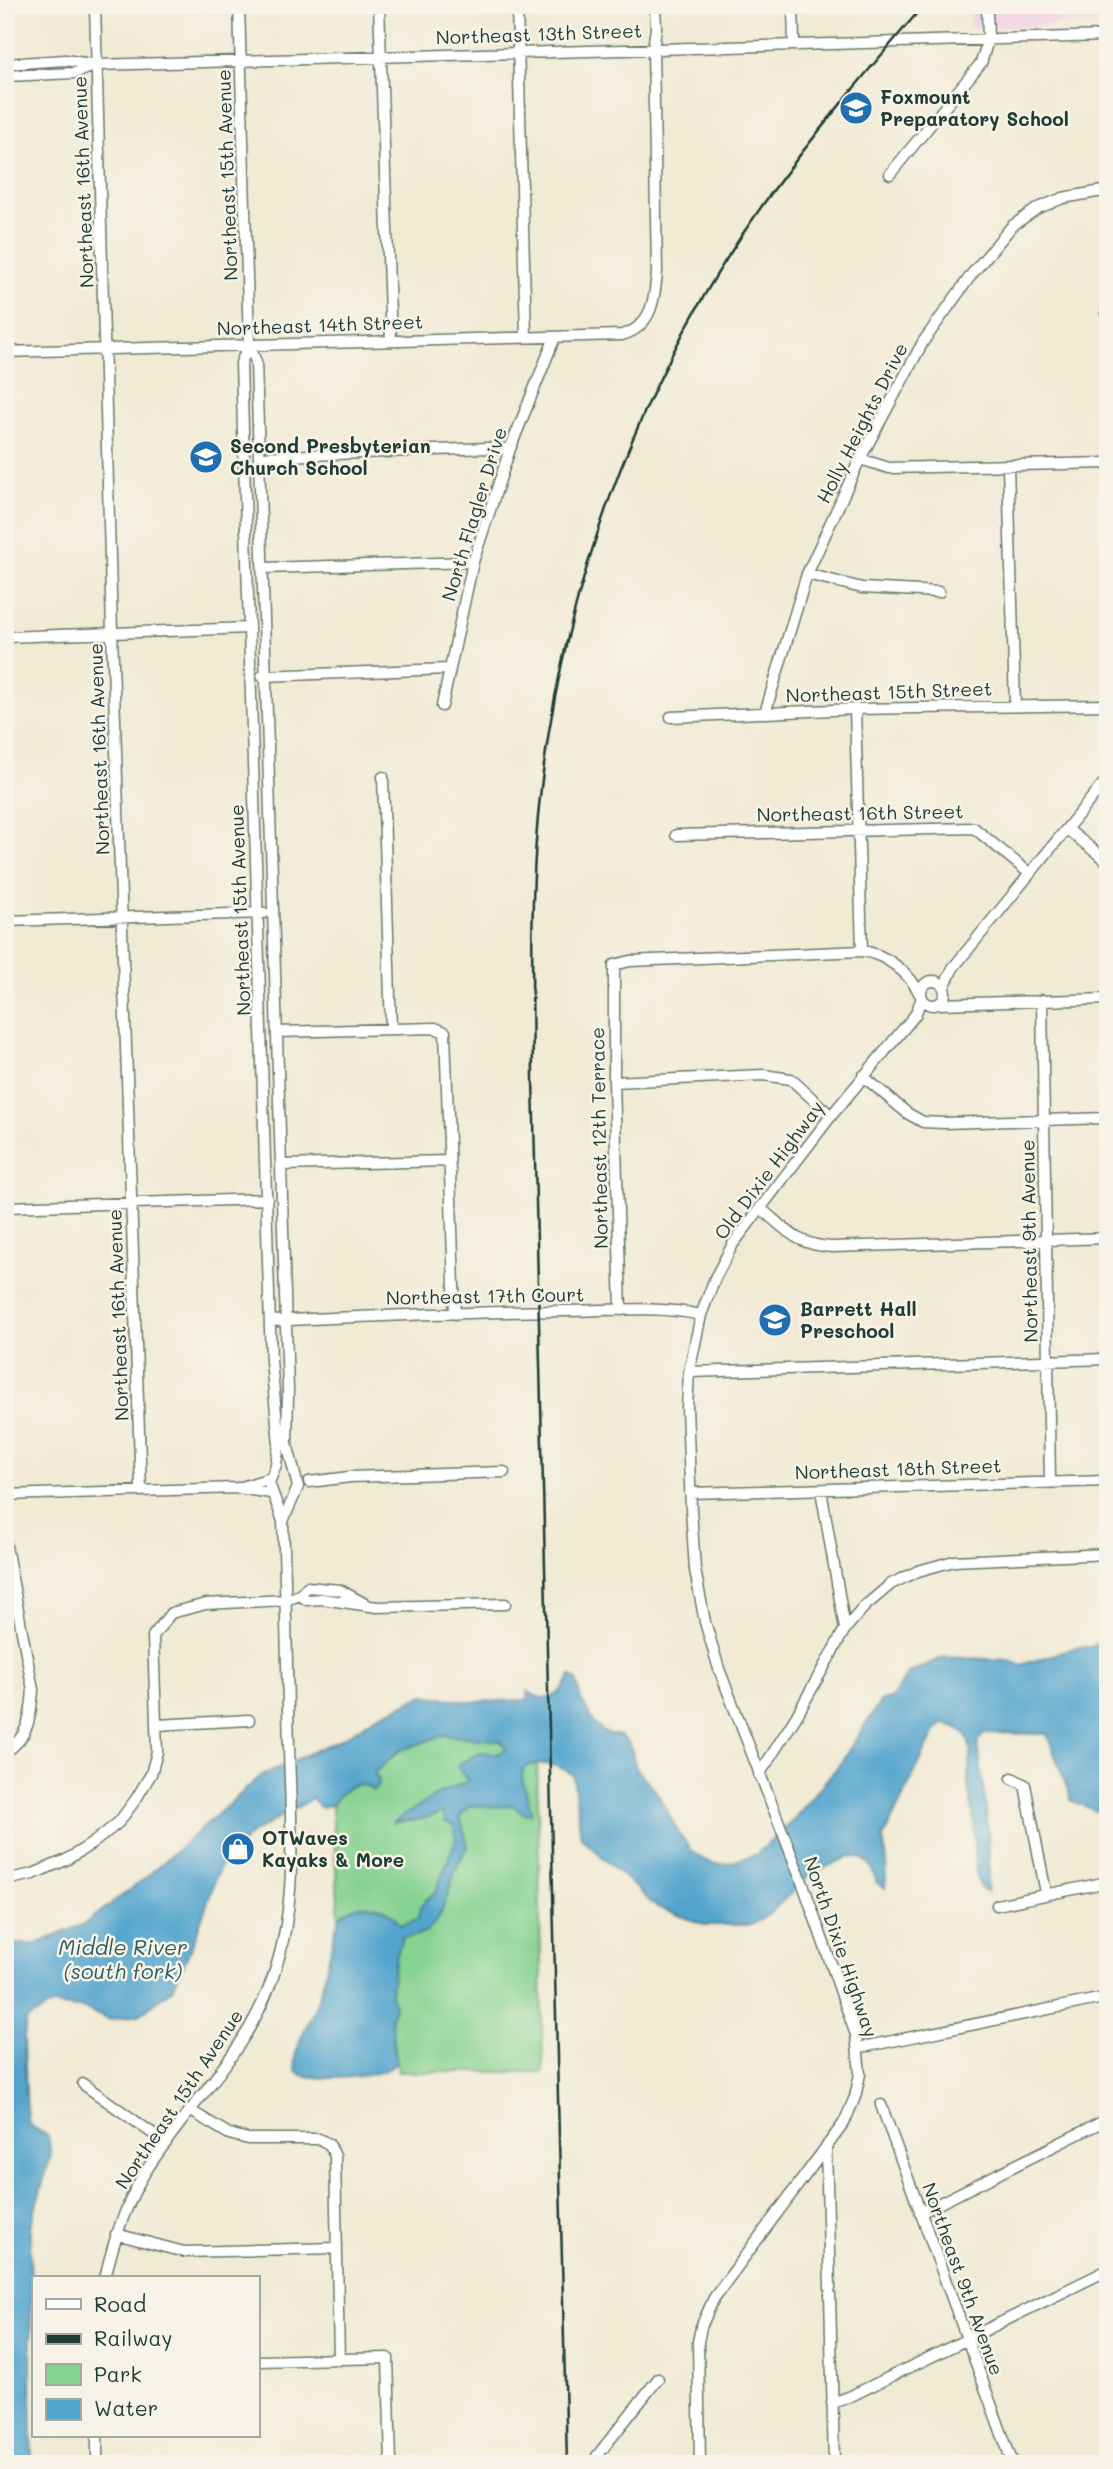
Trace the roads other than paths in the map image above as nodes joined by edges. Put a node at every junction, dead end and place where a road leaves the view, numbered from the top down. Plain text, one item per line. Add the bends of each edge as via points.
1 (95, 5) edge
2 (239, 5) edge
3 (379, 5) edge
4 (517, 5) edge
5 (656, 5) edge
6 (793, 5) edge
7 (987, 5) edge
8 (1108, 36) edge
9 (988, 40) junction
10 (794, 44) junction
11 (653, 48) junction
12 (518, 52) junction
13 (380, 57) junction
14 (241, 61) junction
15 (5, 64) edge
16 (97, 65) junction
17 (5, 76) edge
18 (890, 174) dead end
19 (1108, 190) edge
20 (526, 337) junction
21 (555, 337) junction
22 (391, 341) junction
23 (249, 344) junction
24 (106, 349) junction
25 (5, 352) edge
26 (510, 449) junction
27 (259, 457) junction
28 (860, 459) junction
29 (1108, 463) edge
30 (1008, 465) junction
31 (473, 562) junction
32 (263, 569) junction
33 (807, 574) junction
34 (939, 592) dead end
35 (249, 628) junction
36 (112, 632) junction
37 (5, 637) edge
38 (448, 669) junction
39 (266, 676) junction
40 (250, 677) junction
41 (1108, 705) edge
42 (442, 706) dead end
43 (1015, 706) junction
44 (855, 709) junction
45 (765, 713) junction
46 (671, 716) dead end
47 (383, 777) dead end
48 (1108, 778) edge
49 (1067, 829) junction
50 (857, 831) junction
51 (676, 835) dead end
52 (1108, 862) edge
53 (1029, 873) junction
54 (274, 912) junction
55 (258, 913) junction
56 (123, 917) junction
57 (5, 921) edge
58 (862, 951) junction
59 (909, 977) junction
60 (937, 986) junction
61 (922, 997) junction
62 (1108, 999) edge
63 (1042, 1000) junction
64 (962, 1002) junction
65 (935, 1004) junction
66 (915, 1015) junction
67 (391, 1029) junction
68 (277, 1032) junction
69 (863, 1076) junction
70 (614, 1082) junction
71 (831, 1116) junction
72 (1108, 1118) edge
73 (1044, 1120) junction
74 (449, 1161) junction
75 (281, 1165) junction
76 (267, 1199) junction
77 (131, 1203) junction
78 (5, 1207) edge
79 (760, 1208) junction
80 (1108, 1238) edge
81 (1046, 1240) junction
82 (621, 1310) junction
83 (455, 1314) junction
84 (701, 1314) junction
85 (286, 1320) junction
86 (270, 1321) junction
87 (1108, 1359) edge
88 (1050, 1361) junction
89 (689, 1371) junction
90 (505, 1472) dead end
91 (272, 1476) junction
92 (295, 1476) junction
93 (1108, 1481) edge
94 (309, 1482) junction
95 (1050, 1482) junction
96 (238, 1488) junction
97 (821, 1490) junction
98 (141, 1491) junction
99 (690, 1493) junction
100 (272, 1494) junction
101 (5, 1495) edge
102 (294, 1495) junction
103 (283, 1521) junction
104 (5, 1541) edge
105 (1108, 1554) edge
106 (286, 1600) junction
107 (505, 1604) dead end
108 (11, 1613) edge
109 (845, 1629) junction
110 (249, 1720) dead end
111 (157, 1725) junction
112 (5, 1752) edge
113 (759, 1775) junction
114 (1012, 1778) dead end
115 (5, 1880) edge
116 (1108, 1882) edge
117 (1046, 1893) junction
118 (997, 1905) dead end
119 (1108, 1997) edge
120 (858, 2048) junction
121 (83, 2084) dead end
122 (881, 2105) dead end
123 (191, 2111) junction
124 (1108, 2119) edge
125 (166, 2143) junction
126 (826, 2149) junction
127 (920, 2213) junction
128 (116, 2234) junction
129 (336, 2248) junction
130 (1108, 2270) edge
131 (106, 2276) edge
132 (968, 2340) junction
133 (339, 2360) junction
134 (259, 2361) edge
135 (658, 2379) dead end
136 (832, 2403) junction
137 (97, 2438) edge
138 (97, 2464) edge
139 (391, 2464) edge
140 (597, 2464) edge
141 (700, 2464) edge
142 (834, 2464) edge
143 (1013, 2464) edge

1 - 16 street, Northeast 16th Avenue
2 - 14 street, Northeast 15th Avenue
3 - 13 street
4 - 12 street
5 - 11 street
6 - 10 street
7 - 9 street
8 - 9 street, Northeast 13th Street
9 - 10 street, Northeast 13th Street
9 - 18 street via 981,63
10 - 11 street, Northeast 13th Street
11 - 12 street, Northeast 13th Street
11 - 21 street, Northeast 14th Street via 657,271 650,312 636,331 622,335
12 - 13 street, Northeast 13th Street
12 - 20 street
13 - 14 street, Northeast 13th Street
13 - 22 street
14 - 16 street, Northeast 13th Street
14 - 23 street, Northeast 15th Avenue
15 - 16 street, Northeast 13th Street via 65,61
16 - 17 street, Northeast 13th Street via 75,73
16 - 24 street, Northeast 16th Avenue
19 - 28 street, Holly Heights Drive via 1063,198 1012,226 923,342
20 - 21 street, Northeast 14th Street
20 - 22 street, Northeast 14th Street
21 - 26 street, North Flagler Drive
22 - 23 street, Northeast 14th Street
23 - 24 street, Northeast 14th Street
23 - 27 street, Northeast 15th Avenue via 256,362
23 - 35 street, Northeast 15th Avenue via 240,363
24 - 25 street, Northeast 14th Street
24 - 36 street, Northeast 16th Avenue
26 - 27 street
26 - 31 street, North Flagler Drive
27 - 32 street, Northeast 15th Avenue
28 - 30 street via 889,467
28 - 33 street, Holly Heights Drive
29 - 30 street
30 - 43 street
31 - 32 street
31 - 38 street, North Flagler Drive
32 - 39 street, Northeast 15th Avenue
33 - 34 street via 862,588
33 - 45 street, Holly Heights Drive
35 - 36 street
35 - 40 street, Northeast 15th Avenue
36 - 37 street
36 - 56 street, Northeast 16th Avenue
38 - 39 street
38 - 42 street, North Flagler Drive
39 - 40 street
39 - 54 street, Northeast 15th Avenue
40 - 55 street, Northeast 15th Avenue
41 - 43 street, Northeast 15th Street
43 - 44 street, Northeast 15th Street
44 - 45 street, Northeast 15th Street
44 - 50 street
45 - 46 street, Northeast 15th Street
47 - 67 street
48 - 49 street
49 - 52 street
49 - 53 street
50 - 51 street, Northeast 16th Street
50 - 53 street, Northeast 16th Street via 974,828
50 - 58 street
53 - 60 street
54 - 55 street
54 - 68 street, Northeast 15th Avenue
55 - 56 street
55 - 76 street, Northeast 15th Avenue
56 - 57 street
56 - 77 street, Northeast 16th Avenue
58 - 59 street via 878,953
58 - 70 street, Northeast 12th Terrace via 614,965
59 - 60 street
59 - 61 street
60 - 61 street, Old Dixie Highway via 922,988
60 - 64 street
60 - 65 street via 943,1000
61 - 65 street
61 - 66 street, Old Dixie Highway
62 - 63 street
63 - 64 street
63 - 73 street, Northeast 9th Avenue
64 - 65 street
65 - 66 street, Old Dixie Highway
66 - 69 street, Old Dixie Highway
67 - 68 street
67 - 74 street via 445,1032
68 - 75 street, Northeast 15th Avenue
69 - 71 street, Old Dixie Highway
69 - 73 street via 923,1122
70 - 71 street via 763,1075 791,1079
70 - 82 street, Northeast 12th Terrace
71 - 79 street, Old Dixie Highway
72 - 73 street
73 - 81 street, Northeast 9th Avenue
74 - 75 street
74 - 83 street
75 - 85 street, Northeast 15th Avenue
76 - 77 street
76 - 86 street, Northeast 15th Avenue
77 - 78 street
77 - 98 street, Northeast 16th Avenue
79 - 81 street via 812,1246
79 - 84 street, Old Dixie Highway via 733,1244
80 - 81 street
81 - 88 street, Northeast 9th Avenue
82 - 83 street, Northeast 17th Court
82 - 84 street, Northeast 17th Court
83 - 85 street, Northeast 17th Court
84 - 89 street, Old Dixie Highway
85 - 86 street, Northeast 17th Court
85 - 92 street, Northeast 15th Avenue via 287,1443
86 - 91 street, Northeast 15th Avenue via 279,1444
87 - 88 street
88 - 89 street
88 - 95 street, Northeast 9th Avenue
89 - 99 street, Old Dixie Highway
90 - 94 street
91 - 92 street via 282,1470
91 - 96 street
91 - 100 street
92 - 94 street
92 - 102 street via 298,1487
93 - 95 street, Northeast 18th Street
94 - 102 street
95 - 97 street, Northeast 18th Street
96 - 98 street
96 - 100 street
97 - 99 street, Northeast 18th Street
97 - 109 street
98 - 101 street
99 - 113 street, North Dixie Highway via 695,1570 705,1622
100 - 102 street via 283,1499
100 - 103 street, Northeast 15th Avenue
102 - 103 street, Northeast 15th Avenue
103 - 106 street, Northeast 15th Avenue
104 - 108 street
105 - 109 street via 954,1561 918,1571 891,1584
106 - 107 street via 307,1587 323,1587 340,1590 367,1605
106 - 111 street via 206,1604 171,1613 153,1636
106 - 123 street, Northeast 15th Avenue via 292,1883 288,1912 270,1986 241,2042
108 - 112 street via 33,1690 26,1731
109 - 113 street
110 - 111 street
111 - 115 street via 151,1774 119,1822 66,1860
113 - 120 street, North Dixie Highway via 804,1887
114 - 117 street via 1025,1785
116 - 117 street
117 - 118 street
119 - 120 street
120 - 126 street, North Dixie Highway via 860,2074 855,2097
121 - 125 street
122 - 127 street, Northeast 9th Avenue
123 - 125 street, Northeast 15th Avenue
123 - 129 street via 229,2134 247,2139 319,2138 330,2144 335,2155
124 - 127 street
125 - 128 street, Northeast 15th Avenue via 142,2179
126 - 136 street
126 - 141 street, North Dixie Highway via 722,2288 701,2327
127 - 132 street, Northeast 9th Avenue
128 - 129 street via 184,2252
128 - 131 street, Northeast 15th Avenue
129 - 133 street
130 - 132 street
132 - 136 street
132 - 143 street, Northeast 9th Avenue
133 - 134 street
133 - 139 street via 388,2357
135 - 140 street via 597,2456
136 - 142 street
137 - 138 street

